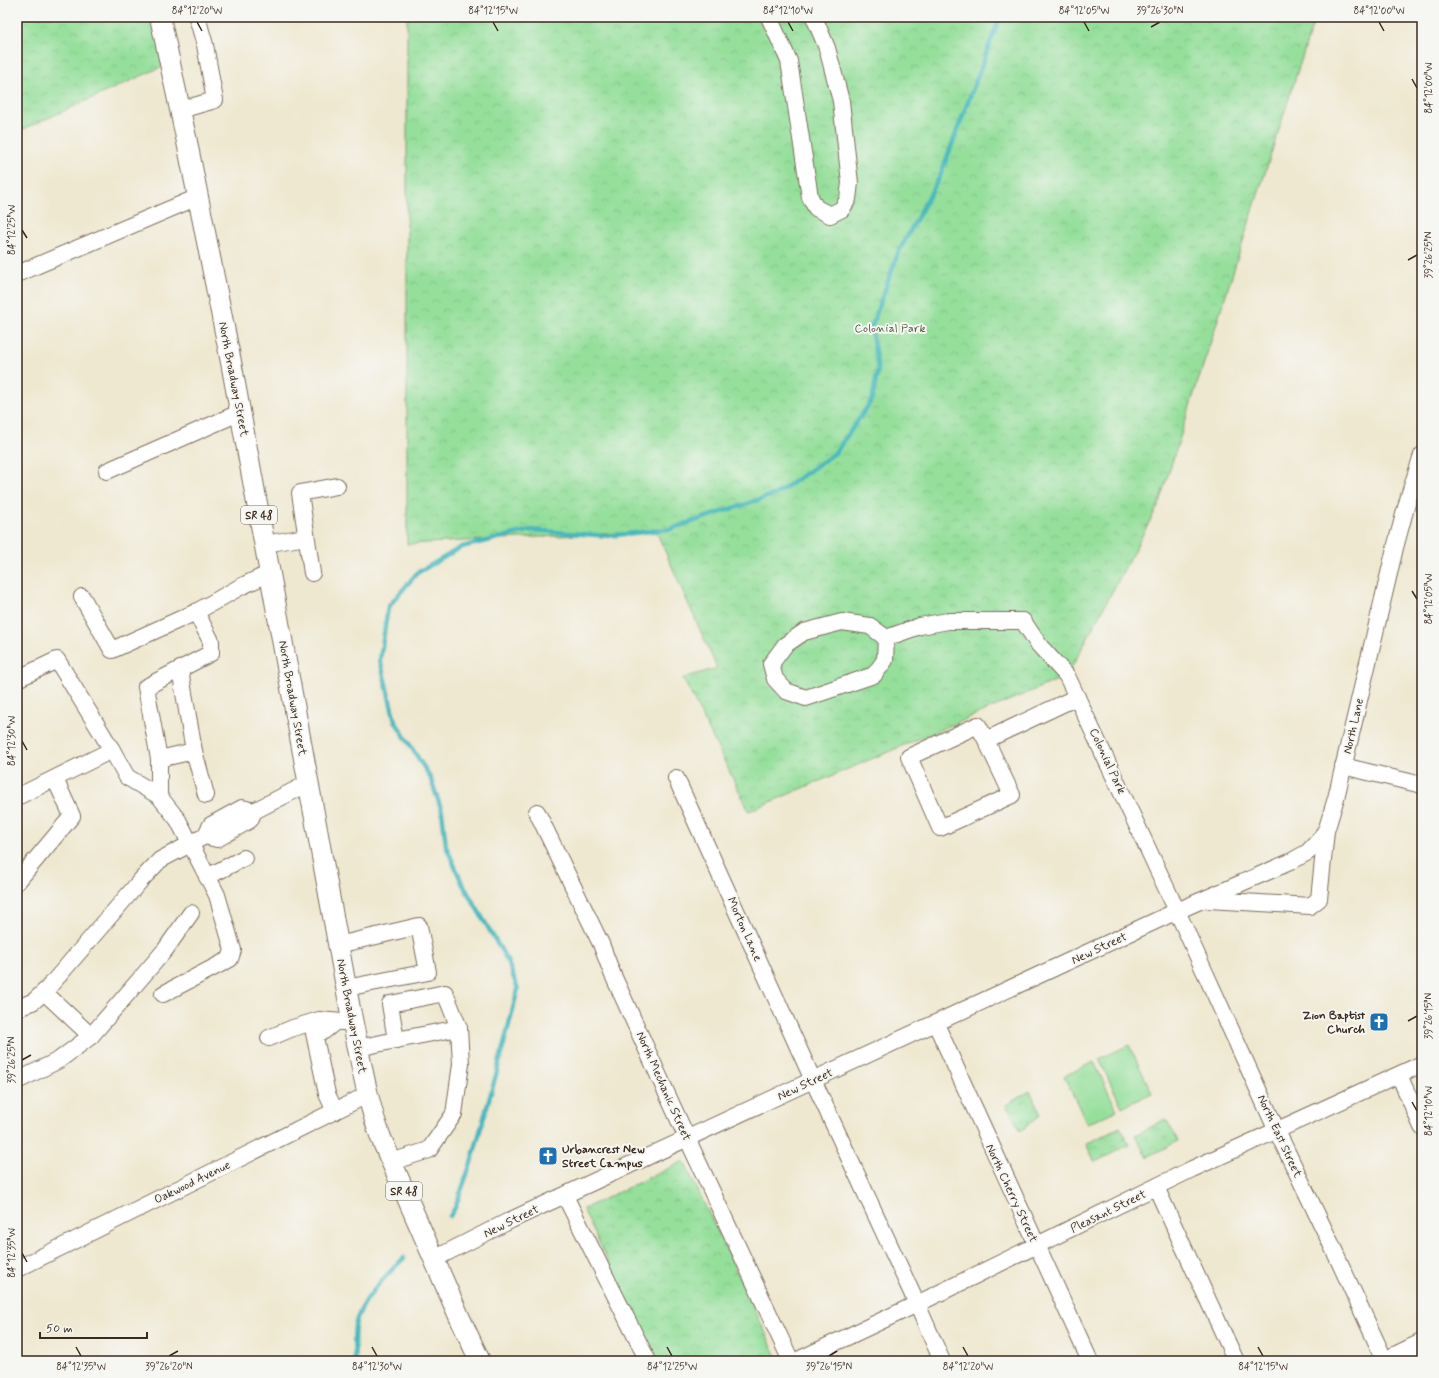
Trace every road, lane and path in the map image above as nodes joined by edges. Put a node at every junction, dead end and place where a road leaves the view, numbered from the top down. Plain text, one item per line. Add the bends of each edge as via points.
1 (160, 17) edge
2 (197, 17) edge
3 (769, 17) edge
4 (814, 17) edge
5 (180, 110) junction
6 (198, 197) junction
7 (17, 274) edge
8 (241, 412) junction
9 (1422, 455) edge
10 (107, 470) dead end
11 (337, 486) dead end
12 (306, 537) junction
13 (265, 544) junction
14 (270, 573) junction
15 (312, 573) dead end
16 (82, 597) dead end
17 (196, 612) junction
18 (886, 638) junction
19 (180, 670) junction
20 (17, 679) edge
21 (1077, 697) junction
22 (986, 740) junction
23 (112, 750) junction
24 (194, 751) junction
25 (159, 759) junction
26 (1343, 766) junction
27 (676, 778) dead end
28 (55, 779) junction
29 (309, 783) junction
30 (1422, 785) edge
31 (206, 795) dead end
32 (159, 796) junction
33 (17, 797) edge
34 (537, 812) dead end
35 (1327, 828) junction
36 (191, 843) junction
37 (244, 858) dead end
38 (207, 877) junction
39 (17, 882) edge
40 (1204, 899) junction
41 (1177, 911) junction
42 (191, 913) dead end
43 (338, 945) junction
44 (416, 975) junction
45 (346, 988) junction
46 (44, 992) junction
47 (163, 994) dead end
48 (420, 998) junction
49 (17, 1009) edge
50 (344, 1022) junction
51 (936, 1024) junction
52 (459, 1028) junction
53 (91, 1036) junction
54 (268, 1038) dead end
55 (396, 1040) junction
56 (358, 1048) junction
57 (1422, 1064) edge
58 (1399, 1076) junction
59 (813, 1080) junction
60 (17, 1082) edge
61 (367, 1095) junction
62 (335, 1111) junction
63 (1422, 1127) edge
64 (1277, 1131) junction
65 (687, 1138) junction
66 (391, 1162) junction
67 (1156, 1187) junction
68 (565, 1196) junction
69 (1036, 1246) junction
70 (434, 1259) junction
71 (17, 1270) edge
72 (917, 1304) junction
73 (1422, 1344) edge
74 (480, 1361) edge
75 (648, 1361) edge
76 (791, 1361) edge
77 (796, 1361) edge
78 (942, 1361) edge
79 (1090, 1361) edge
80 (1236, 1361) edge
81 (1386, 1361) edge

1 - 5 main road, North Broadway Street / SR 48
2 - 5 street via 216,100
3 - 4 street via 789,61 810,197 816,208 830,215 842,209 848,199 850,183 841,101 827,48
5 - 6 main road, North Broadway Street / SR 48
6 - 7 street
6 - 8 main road, North Broadway Street / SR 48
8 - 10 street
8 - 13 main road, North Broadway Street / SR 48
9 - 26 street, North Lane via 1397,540
11 - 12 street via 300,493
12 - 13 street
12 - 15 street
13 - 14 main road, North Broadway Street / SR 48
14 - 17 street
14 - 29 main road, North Broadway Street / SR 48
16 - 17 street via 112,650
17 - 19 street via 211,641 211,653
18 - 18 street via 870,626 842,622 804,632 785,645 771,664 775,679 786,691 806,698 874,675 885,660
18 - 21 street, Colonial Park via 920,626 948,622 1024,621 1039,645 1067,676
19 - 24 street
19 - 25 street via 146,687
20 - 23 street via 57,660
21 - 22 street
21 - 41 street, Colonial Park
22 - 22 street via 1012,795 940,828 909,757 978,724
23 - 28 street
23 - 32 street via 127,777
24 - 25 street
24 - 31 street
25 - 32 street
26 - 30 street
26 - 35 street, North Lane
27 - 59 street, Morton Lane
28 - 33 street
28 - 39 street via 72,816
29 - 36 street via 254,811 242,808 211,825 205,836
29 - 43 main road, North Broadway Street / SR 48
32 - 36 street via 178,820
34 - 65 street, North Mechanic Street via 601,944 612,974
35 - 40 street, North Lane via 1308,852
35 - 40 street via 1319,900 1310,906
36 - 38 street
36 - 46 street via 155,865
37 - 38 street
38 - 47 street via 217,895 233,950 230,959
40 - 41 street, North Lane
41 - 51 street, New Street
41 - 64 street, North East Street
42 - 53 street via 165,950
43 - 44 street via 419,926 428,972
43 - 45 main road, North Broadway Street / SR 48
44 - 45 street
44 - 48 street
45 - 50 main road, North Broadway Street / SR 48
46 - 49 street via 34,1001
46 - 53 street
48 - 52 street via 445,993
48 - 55 street via 390,1004
50 - 54 street via 319,1020
50 - 56 main road, North Broadway Street / SR 48
50 - 62 street via 314,1033 327,1094
51 - 59 street, New Street
51 - 69 street, North Cherry Street
52 - 55 street
52 - 66 street via 461,1064 454,1114 429,1150
53 - 60 street via 59,1060
55 - 56 street
56 - 61 main road, North Broadway Street / SR 48
57 - 58 street, Pleasant Street
58 - 63 street
58 - 64 street, Pleasant Street
59 - 65 street, New Street
59 - 72 street, Morton Lane
61 - 62 street, Oakwood Avenue
61 - 66 main road, North Broadway Street / SR 48
62 - 71 street, Oakwood Avenue
64 - 67 street, Pleasant Street
64 - 81 street, North East Street
65 - 68 street, New Street
65 - 76 street, North Mechanic Street
66 - 70 main road, North Broadway Street / SR 48
67 - 69 street, Pleasant Street
67 - 80 street
68 - 70 street, New Street
68 - 75 street
69 - 72 street, Pleasant Street
69 - 79 street, North Cherry Street
70 - 74 main road, North Broadway Street / SR 48
72 - 77 street, Pleasant Street
72 - 78 street, Morton Lane
73 - 81 main road

